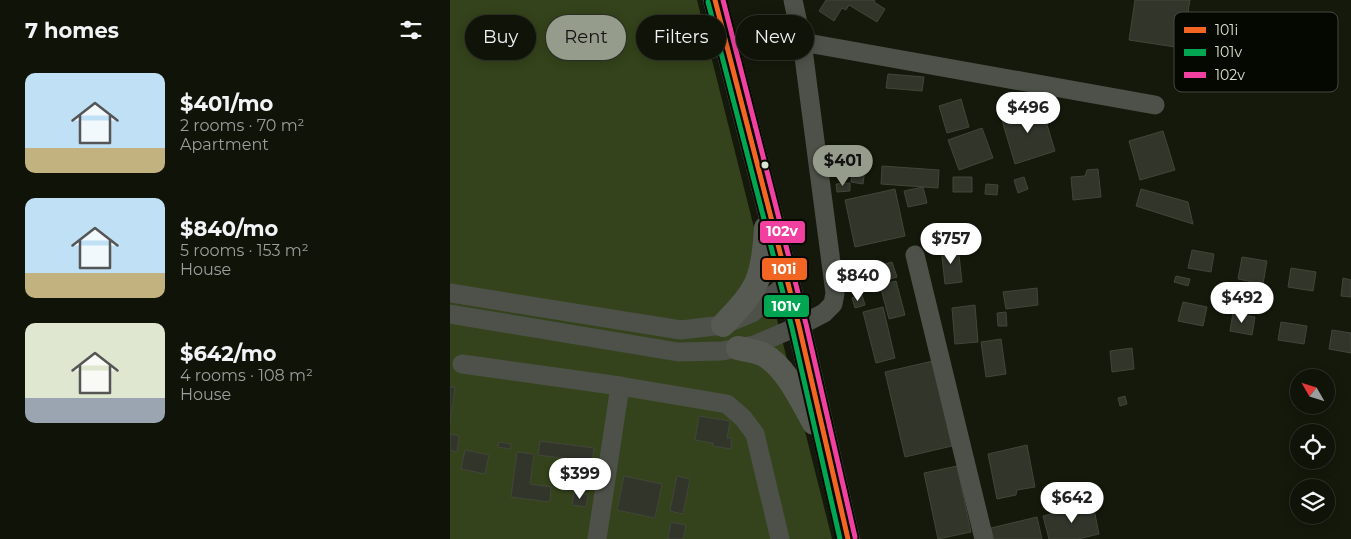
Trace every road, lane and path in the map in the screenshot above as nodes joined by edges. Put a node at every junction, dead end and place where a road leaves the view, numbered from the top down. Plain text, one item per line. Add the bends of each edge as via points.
1 (716, 0) edge
2 (793, 0) edge
3 (796, 15) edge
4 (814, 44) edge
5 (804, 60) edge
6 (1155, 105) dead end
7 (768, 208) junction
8 (915, 256) dead end
9 (787, 283) junction
10 (450, 293) edge
11 (450, 314) edge
12 (723, 325) junction
13 (799, 326) junction
14 (738, 348) junction
15 (462, 364) dead end
16 (620, 386) junction
17 (826, 442) junction
18 (598, 539) edge
19 (780, 539) edge
20 (848, 539) edge
21 (984, 539) edge

1 - 7 main road
2 - 3 street
4 - 6 street
5 - 13 street via 835,293 833,304 824,313
7 - 9 main road
7 - 12 main road via 764,262 756,285
8 - 21 street
9 - 12 street via 752,313
9 - 13 main road
10 - 12 street via 681,330
11 - 14 street via 678,352
13 - 14 street via 754,345
13 - 17 main road
14 - 17 main road via 772,360
15 - 16 street
16 - 18 street
16 - 19 street via 726,404 743,418 755,434
17 - 20 main road

